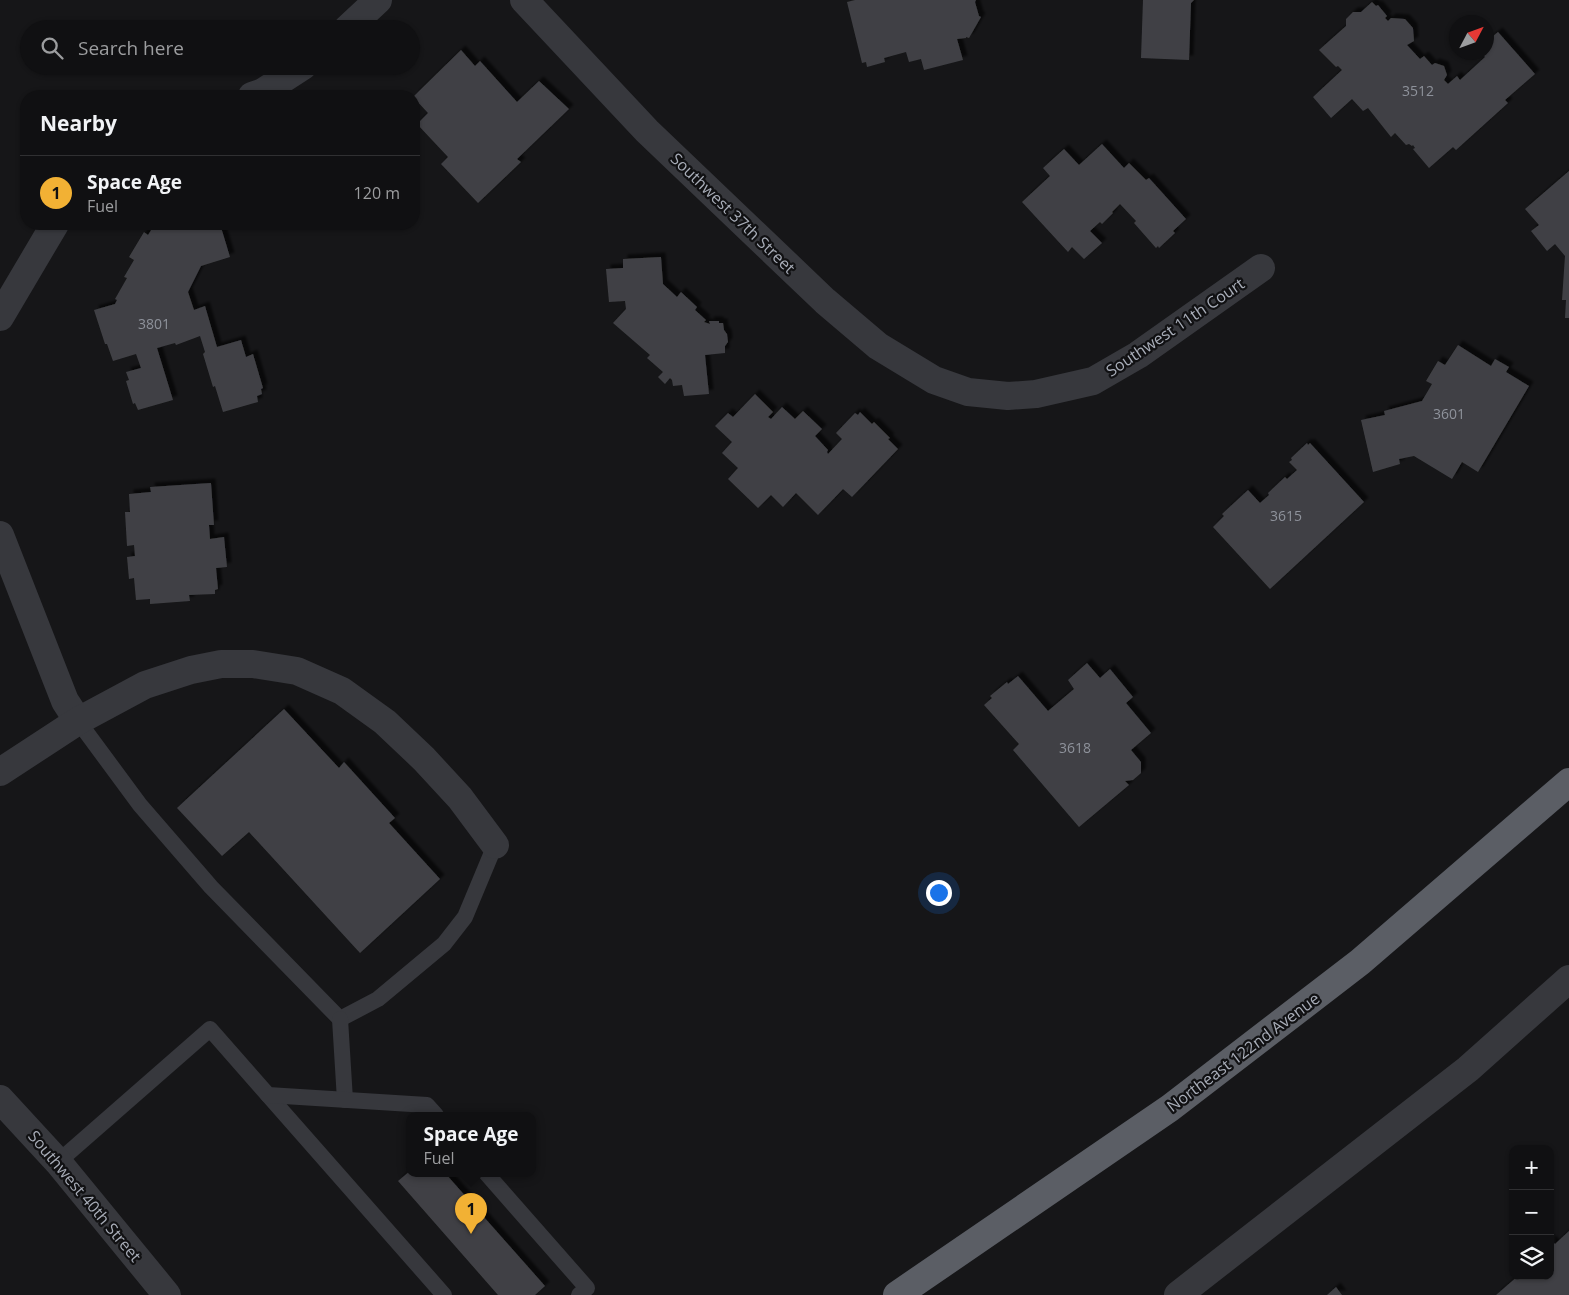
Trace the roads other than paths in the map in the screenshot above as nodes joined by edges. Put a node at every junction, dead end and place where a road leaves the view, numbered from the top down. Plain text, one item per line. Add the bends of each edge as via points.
1 (378, 0) edge
2 (524, 0) edge
3 (357, 20) edge
4 (289, 75) edge
5 (266, 90) edge
6 (51, 230) edge
7 (1261, 268) dead end
8 (0, 317) edge
9 (968, 392) joint
10 (0, 535) edge
11 (78, 721) junction
12 (0, 772) edge
13 (1569, 782) edge
14 (496, 845) joint
15 (1569, 979) edge
16 (340, 1019) junction
17 (268, 1095) junction
18 (0, 1099) edge
19 (345, 1100) junction
20 (433, 1112) edge
21 (58, 1162) junction
22 (490, 1177) edge
23 (167, 1295) edge
24 (444, 1295) edge
25 (579, 1295) edge
26 (897, 1295) edge
27 (1178, 1295) edge

1 - 3 street
2 - 9 street, Southwest 37th Street via 647,131 825,301 878,346 934,380
4 - 5 street
6 - 8 street
7 - 9 street, Southwest 11th Court via 1138,355 1093,381 1036,394 1008,396
10 - 11 street via 65,701
11 - 12 street
11 - 14 street via 145,686 191,670 221,664 253,664 297,671 342,691 385,722 460,798
11 - 16 lane via 140,805 211,887
13 - 26 highway, Northeast 122nd Avenue via 1360,962 1178,1102
14 - 16 lane via 465,917 444,944 378,999
15 - 27 street via 1468,1069
16 - 19 lane
17 - 19 lane
17 - 21 lane via 210,1029
17 - 24 lane
18 - 21 street, Southwest 40th Street
19 - 20 lane via 427,1105
21 - 23 street, Southwest 40th Street
22 - 25 lane via 587,1288

